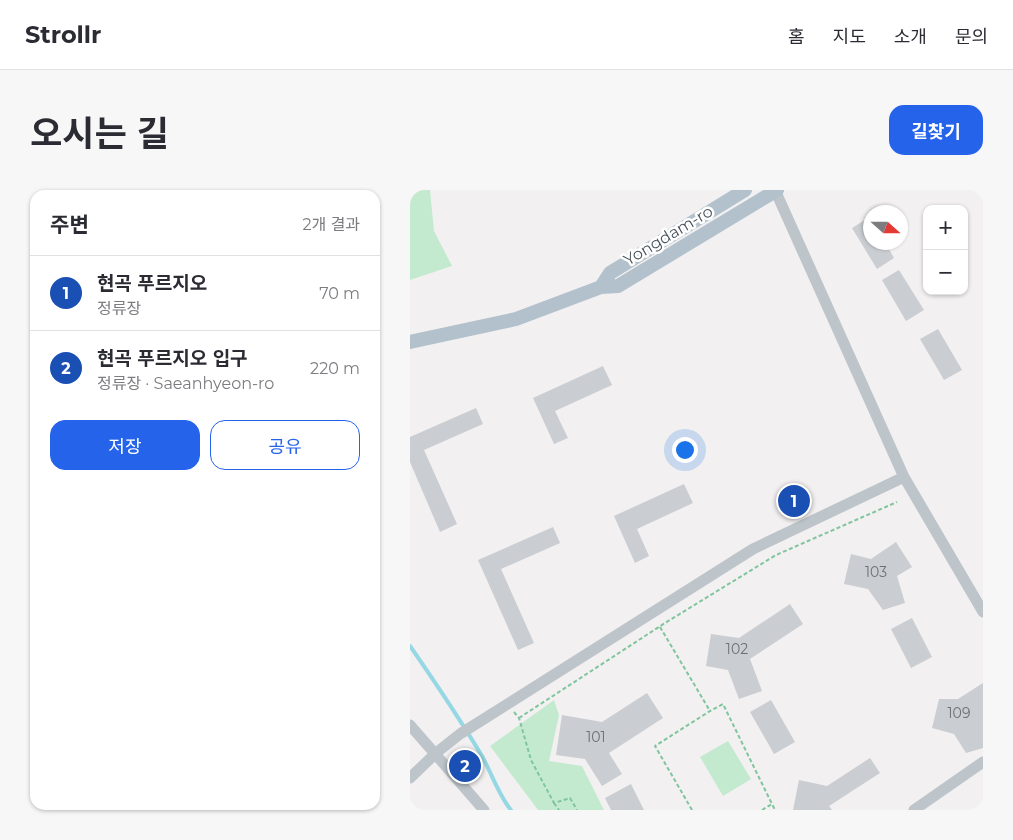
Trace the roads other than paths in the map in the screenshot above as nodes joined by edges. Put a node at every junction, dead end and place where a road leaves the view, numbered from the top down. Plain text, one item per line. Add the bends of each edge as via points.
1 (745, 190) edge
2 (776, 190) edge
3 (601, 287) junction
4 (410, 342) edge
5 (904, 477) junction
6 (983, 612) edge
7 (410, 725) edge
8 (436, 754) junction
9 (983, 762) edge
10 (410, 778) edge
11 (484, 810) edge
12 (914, 810) edge

1 - 3 main road, Yongdam-ro via 610,273
2 - 3 main road, Yongdam-ro via 618,286
2 - 5 street
3 - 4 main road, Yongdam-ro via 516,319
5 - 6 street
5 - 8 street via 752,549 460,734
7 - 8 street
8 - 10 street
8 - 11 street
9 - 12 street

